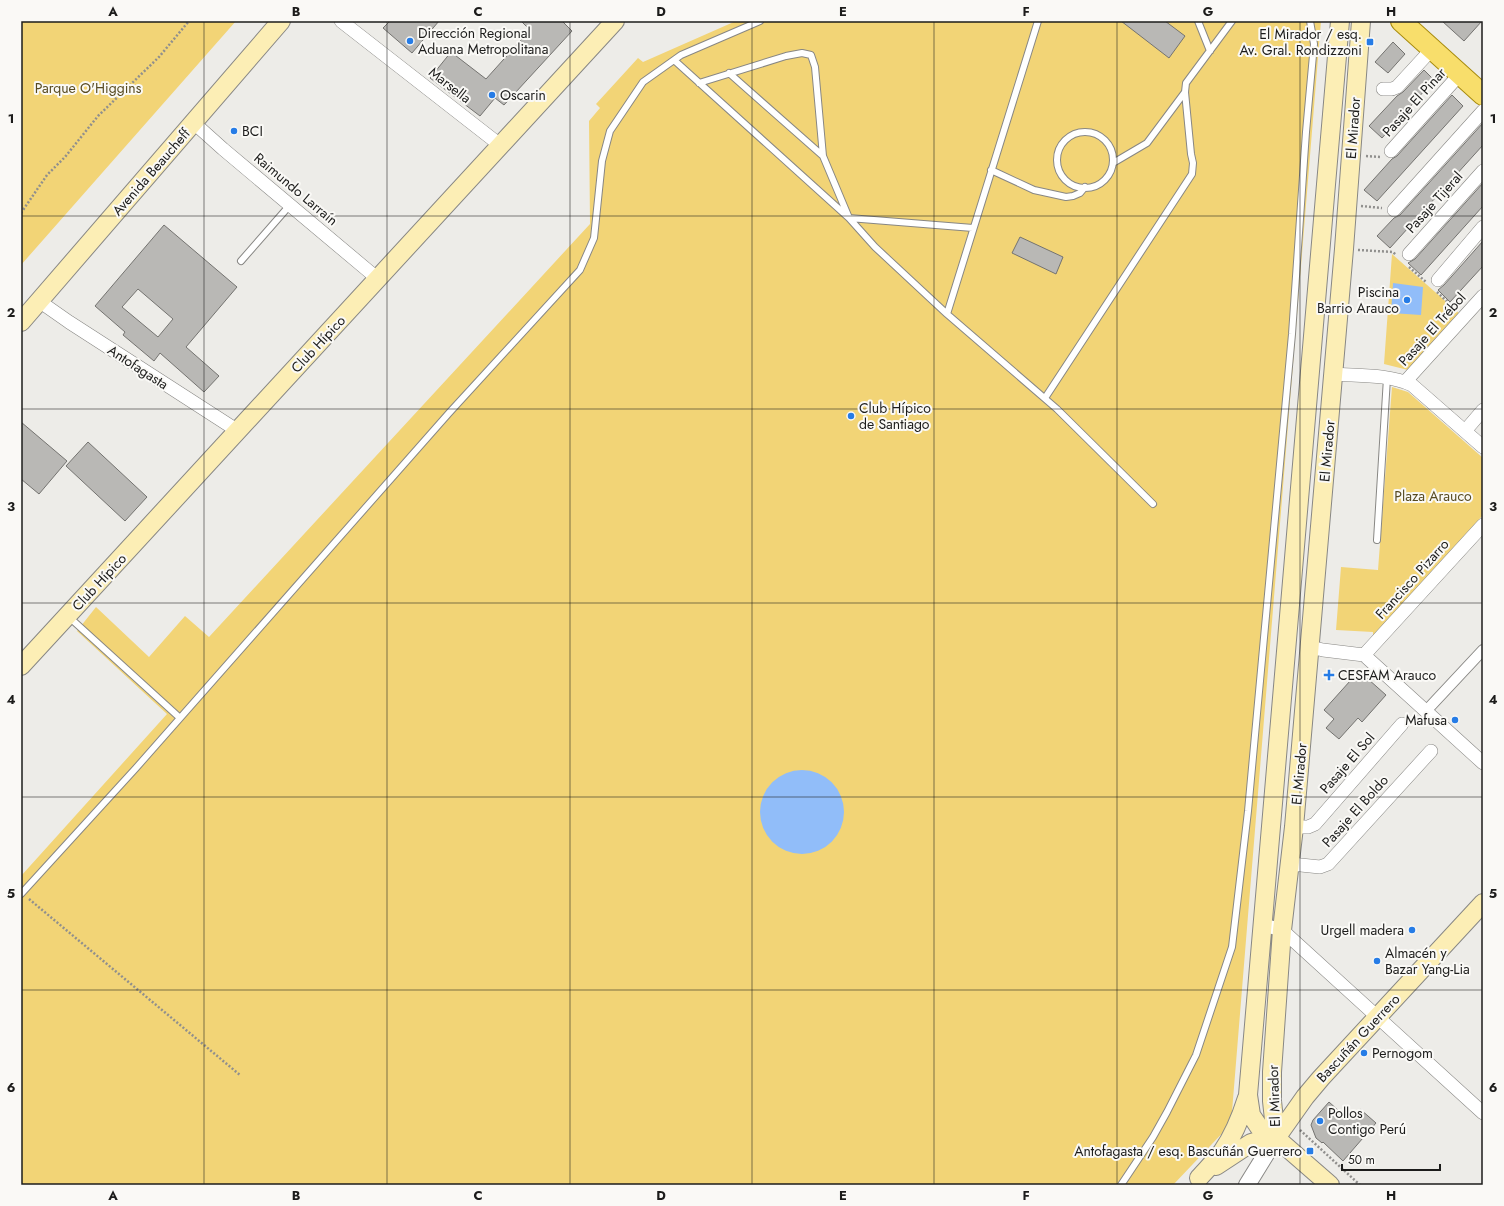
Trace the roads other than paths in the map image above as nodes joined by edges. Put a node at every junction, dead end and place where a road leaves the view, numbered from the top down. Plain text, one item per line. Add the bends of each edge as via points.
1 (281, 21) edge
2 (341, 21) edge
3 (760, 21) edge
4 (1038, 21) edge
5 (1198, 21) edge
6 (1232, 21) edge
7 (1310, 21) edge
8 (1340, 21) edge
9 (1361, 21) edge
10 (1401, 21) edge
11 (609, 25) edge
12 (1432, 49) junction
13 (1210, 51) junction
14 (674, 60) junction
15 (729, 74) junction
16 (1460, 74) junction
17 (699, 83) junction
18 (1383, 90) dead end
19 (1185, 92) junction
20 (1483, 95) edge
21 (1483, 112) edge
22 (194, 123) junction
23 (500, 145) junction
24 (1391, 151) dead end
25 (823, 156) junction
26 (1113, 163) junction
27 (991, 170) junction
28 (1483, 171) edge
29 (1085, 187) junction
30 (290, 205) junction
31 (1394, 210) dead end
32 (849, 218) junction
33 (1483, 227) edge
34 (973, 228) junction
35 (1405, 259) road end
36 (242, 261) dead end
37 (378, 279) junction
38 (1438, 280) dead end
39 (1483, 296) edge
40 (39, 301) junction
41 (1315, 312) junction
42 (947, 314) junction
43 (1338, 314) junction
44 (21, 322) edge
45 (1333, 374) junction
46 (1387, 378) junction
47 (1405, 382) junction
48 (1045, 398) junction
49 (1483, 410) edge
50 (238, 431) junction
51 (1465, 431) junction
52 (1483, 447) edge
53 (1153, 504) dead end
54 (1483, 525) edge
55 (1377, 540) dead end
56 (1291, 597) junction
57 (1314, 600) junction
58 (67, 616) junction
59 (1310, 647) junction
60 (1483, 650) edge
61 (1364, 655) junction
62 (21, 666) edge
63 (1426, 711) junction
64 (180, 718) junction
65 (1402, 724) dead end
66 (1431, 751) dead end
67 (1483, 763) edge
68 (1294, 827) junction
69 (1291, 864) junction
70 (22, 894) edge
71 (1483, 903) edge
72 (1262, 925) junction
73 (1282, 930) junction
74 (1378, 1016) junction
75 (1248, 1095) junction
76 (1483, 1113) edge
77 (1276, 1138) junction
78 (1196, 1182) edge
79 (1122, 1185) edge
80 (1247, 1185) edge
81 (1330, 1185) edge

1 - 22 main road, Avenida Beaucheff
2 - 23 street, Marsella
3 - 14 lane
4 - 27 lane
5 - 13 lane
6 - 13 lane
7 - 79 lane via 1314,44 1292,334 1248,812 1232,947 1196,1055 1157,1131
8 - 41 main road, El Mirador
9 - 43 main road, El Mirador
10 - 12 main road
11 - 23 main road, Club Hípico
12 - 16 main road
12 - 18 street via 1397,88
13 - 19 lane via 1186,83
14 - 17 lane
14 - 64 lane via 643,82 610,131 602,161 594,238 580,270 449,413
15 - 17 lane
15 - 25 lane
15 - 25 lane via 786,56 802,53 811,55 815,67
16 - 20 main road
16 - 24 street, Pasaje El Pinar
17 - 32 lane
19 - 26 lane via 1146,143
19 - 48 lane via 1192,174
21 - 31 street
22 - 30 street, Raimundo Larraín
22 - 40 main road, Avenida Beaucheff
23 - 37 main road, Club Hípico
25 - 32 lane
26 - 29 lane via 1108,176 1092,187
26 - 29 lane via 1108,144 1098,135 1085,132 1067,139 1059,149 1059,169 1067,180
27 - 29 lane via 1034,190 1066,197 1080,193
27 - 34 lane
28 - 35 street, Pasaje Tijeral
30 - 36 lane
30 - 37 street, Raimundo Larraín
32 - 34 lane
32 - 42 lane via 875,247
33 - 38 street
34 - 42 lane
37 - 50 main road, Club Hípico
39 - 47 street, Pasaje El Trébol
40 - 44 main road, Avenida Beaucheff
40 - 50 street, Antofagasta
41 - 43 main road
41 - 56 main road, El Mirador
42 - 48 lane
43 - 45 main road, El Mirador
45 - 46 street
45 - 57 main road, El Mirador
46 - 47 street
46 - 55 lane
47 - 51 street
48 - 53 lane
49 - 51 street
50 - 58 main road, Club Hípico
51 - 52 street
54 - 61 street, Francisco Pizarro
56 - 57 main road
56 - 72 main road, El Mirador
57 - 59 main road, El Mirador
58 - 62 main road, Club Hípico
58 - 64 lane
59 - 61 street
59 - 68 main road, El Mirador
60 - 63 street
61 - 63 street
63 - 67 street
64 - 70 lane
65 - 68 street, Pasaje El Sol via 1315,824
66 - 69 street, Pasaje El Boldo via 1328,864 1320,867
68 - 69 main road, El Mirador
69 - 73 main road, El Mirador
71 - 74 main road, Bascuñán Guerrero
72 - 73 street
72 - 75 main road, El Mirador
73 - 74 street
73 - 77 main road, El Mirador via 1272,1072
74 - 76 street
74 - 77 main road, Bascuñán Guerrero via 1305,1097
75 - 77 main road, El Mirador via 1254,1122 1264,1132
75 - 78 main road via 1229,1141
77 - 78 main road via 1251,1143
77 - 80 street, Bascuñán Guerrero
77 - 81 main road

